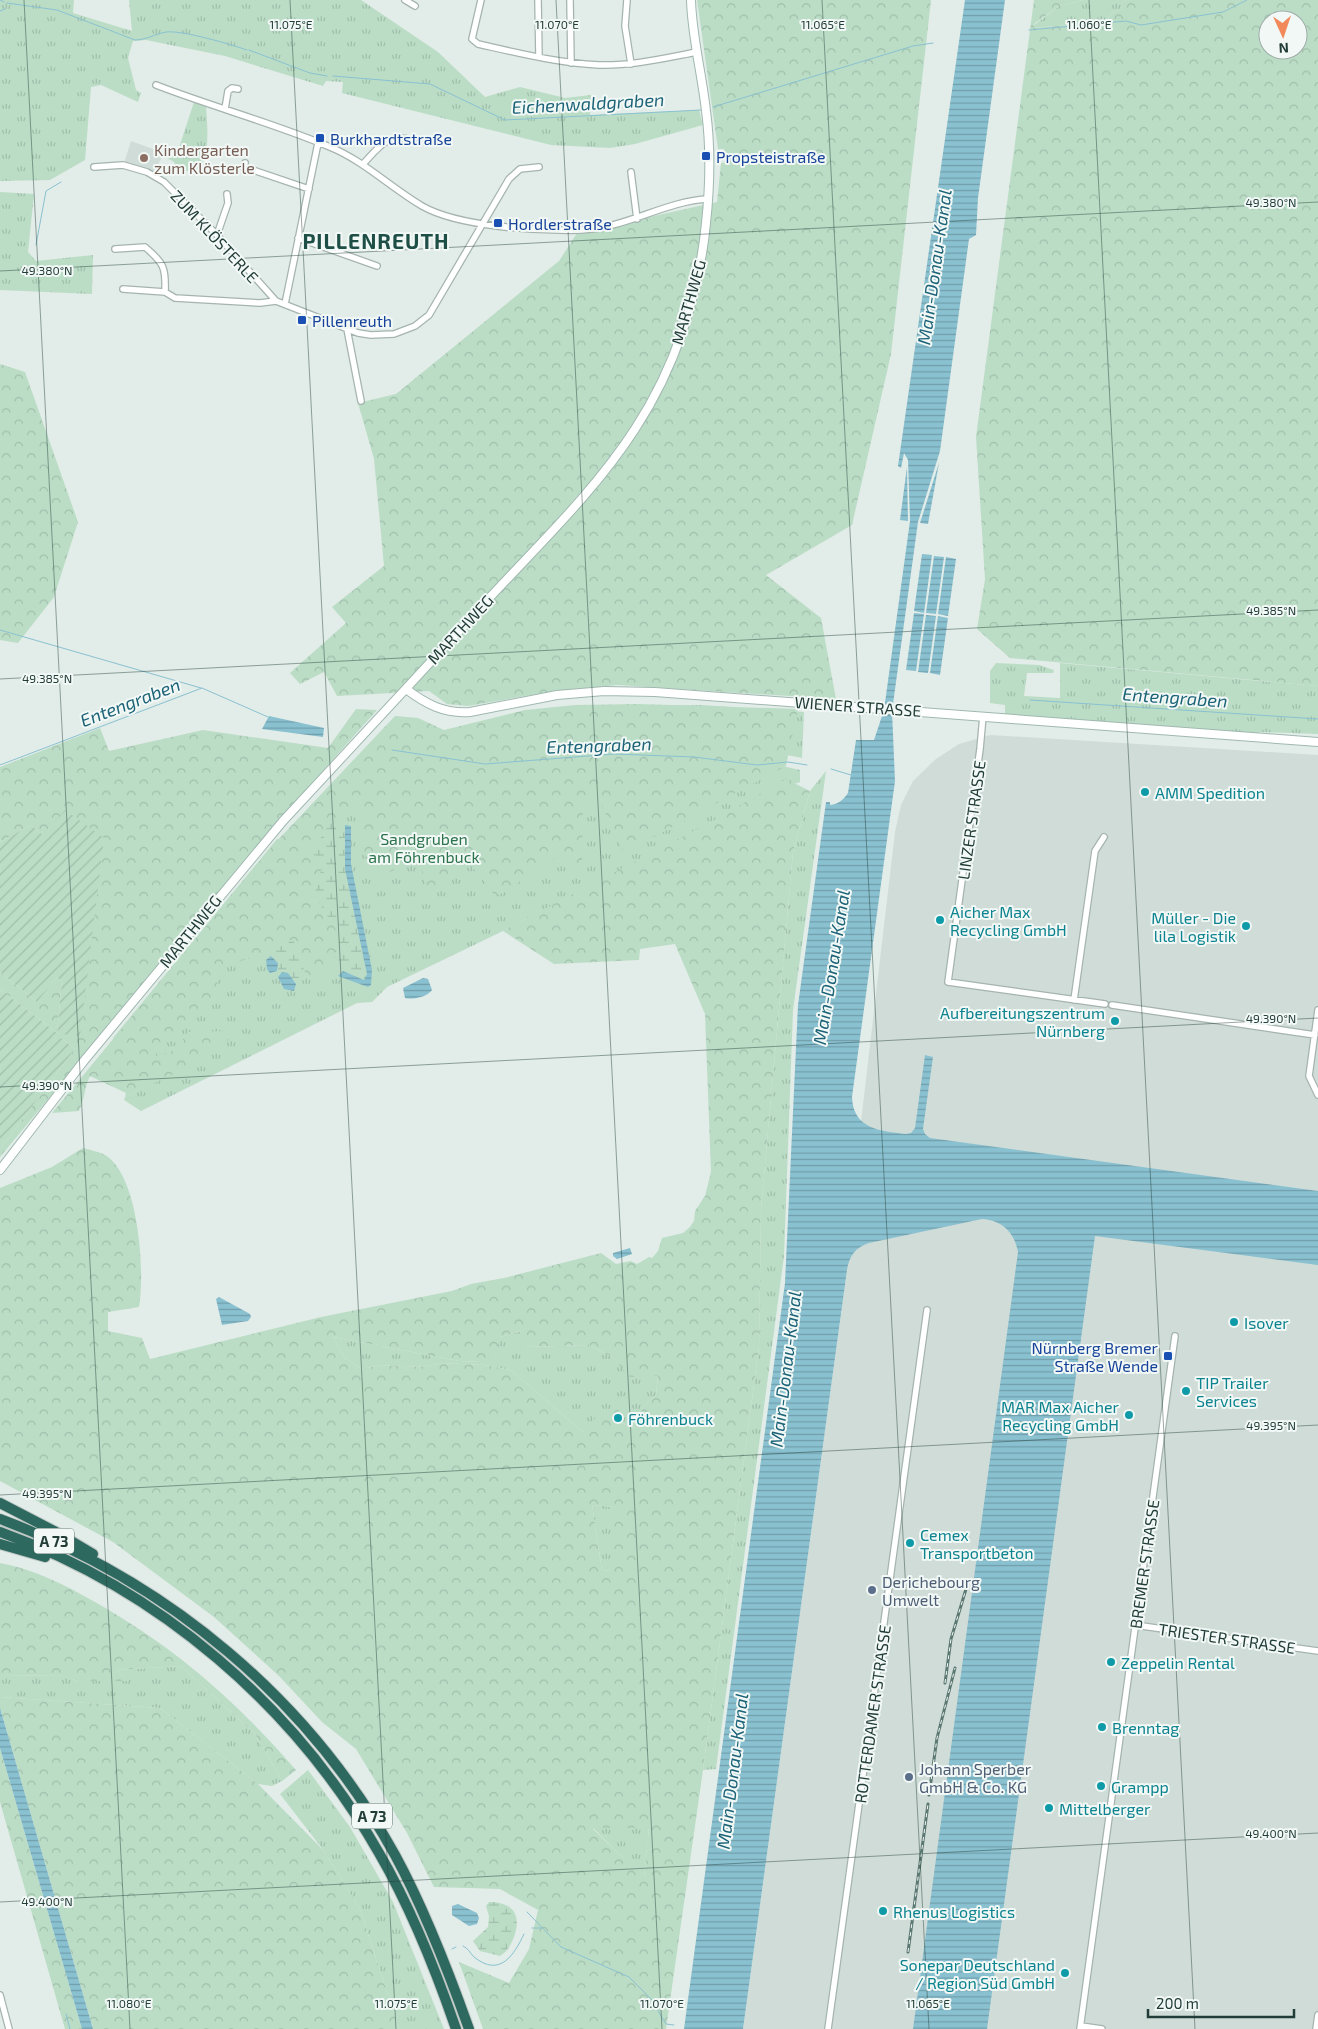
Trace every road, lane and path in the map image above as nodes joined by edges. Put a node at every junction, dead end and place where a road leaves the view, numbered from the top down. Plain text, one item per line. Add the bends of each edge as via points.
1 (405, 0) edge
2 (480, 0) edge
3 (538, 0) edge
4 (570, 0) edge
5 (627, 0) edge
6 (691, 0) edge
7 (415, 6) dead end
8 (697, 52) junction
9 (539, 58) junction
10 (571, 62) junction
11 (631, 64) junction
12 (156, 85) dead end
13 (238, 89) dead end
14 (225, 109) junction
15 (414, 140) dead end
16 (318, 143) junction
17 (245, 163) dead end
18 (363, 164) junction
19 (94, 167) dead end
20 (539, 167) dead end
21 (631, 172) dead end
22 (309, 189) junction
23 (228, 194) dead end
24 (708, 199) junction
25 (637, 219) junction
26 (484, 224) junction
27 (217, 235) junction
28 (298, 238) junction
29 (115, 249) dead end
30 (377, 266) dead end
31 (123, 289) dead end
32 (165, 292) junction
33 (276, 302) junction
34 (285, 304) junction
35 (347, 329) junction
36 (361, 400) dead end
37 (406, 689) junction
38 (982, 716) junction
39 (1318, 742) edge
40 (1104, 837) dead end
41 (1074, 1000) junction
42 (1318, 1010) edge
43 (1315, 1035) junction
44 (1318, 1095) edge
45 (0, 1170) edge
46 (926, 1310) dead end
47 (1175, 1336) dead end
48 (0, 1503) edge
49 (0, 1519) edge
50 (0, 1532) edge
51 (0, 1544) edge
52 (83, 1568) junction
53 (106, 1568) junction
54 (1135, 1625) junction
55 (1318, 1651) edge
56 (0, 1995) edge
57 (1318, 2015) edge
58 (1080, 2027) edge
59 (9, 2029) edge
60 (456, 2029) edge
61 (468, 2029) edge
62 (828, 2029) edge
63 (1102, 2029) edge
64 (1316, 2029) edge

1 - 7 street
2 - 9 street via 472,39 478,44
3 - 9 street
4 - 10 street
5 - 11 street via 625,26
6 - 8 main road, MARTHWEG
8 - 11 street
8 - 24 main road, MARTHWEG via 709,135
9 - 10 street
10 - 11 street
12 - 14 street
13 - 14 street via 228,91
14 - 16 street
15 - 18 street via 387,140
16 - 18 street
16 - 22 street
17 - 22 street via 244,167
18 - 26 street via 423,206 465,222
19 - 27 street, ZUM KLÖSTERLE via 123,165 155,176
20 - 26 street via 525,167 513,174
21 - 25 street
22 - 28 street
23 - 27 street
24 - 25 street via 676,204
24 - 37 main road, MARTHWEG via 700,264 688,311 671,362 641,420 562,520
25 - 26 street via 581,230
26 - 35 street, ZUM KLÖSTERLE via 428,315 415,326 394,334 371,336
27 - 33 street, ZUM KLÖSTERLE
28 - 30 street
28 - 34 street
29 - 32 street via 145,248 160,260 166,273
31 - 32 street, ZUM KLÖSTERLE
32 - 33 street, ZUM KLÖSTERLE via 175,298
33 - 34 street, ZUM KLÖSTERLE
34 - 35 street, ZUM KLÖSTERLE
35 - 36 street
37 - 38 main road, WIENER STRASSE via 437,708 457,712 544,696 615,691 718,695
37 - 45 main road, MARTHWEG via 226,886
38 - 39 main road, WIENER STRASSE
38 - 41 street, LINZER STRASSE via 982,737 948,982
40 - 41 street via 1096,851
41 - 43 street
42 - 43 street
43 - 44 street via 1310,1069 1311,1083
46 - 62 street, ROTTERDAMER STRASSE
47 - 54 street, BREMER STRASSE
48 - 53 highway via 90,1552
49 - 53 highway, A 73 via 52,1540
50 - 52 highway, A 73
51 - 52 highway, A 73 via 33,1552 63,1565
52 - 60 highway, A 73 via 157,1612 211,1653 272,1709 316,1760 351,1808 391,1875 425,1947
53 - 61 highway, A 73 via 181,1614 238,1660 295,1715 335,1762 383,1833 411,1885
54 - 55 street, TRIESTER STRASSE
54 - 58 street, BREMER STRASSE
56 - 59 street
57 - 64 street
58 - 63 street

